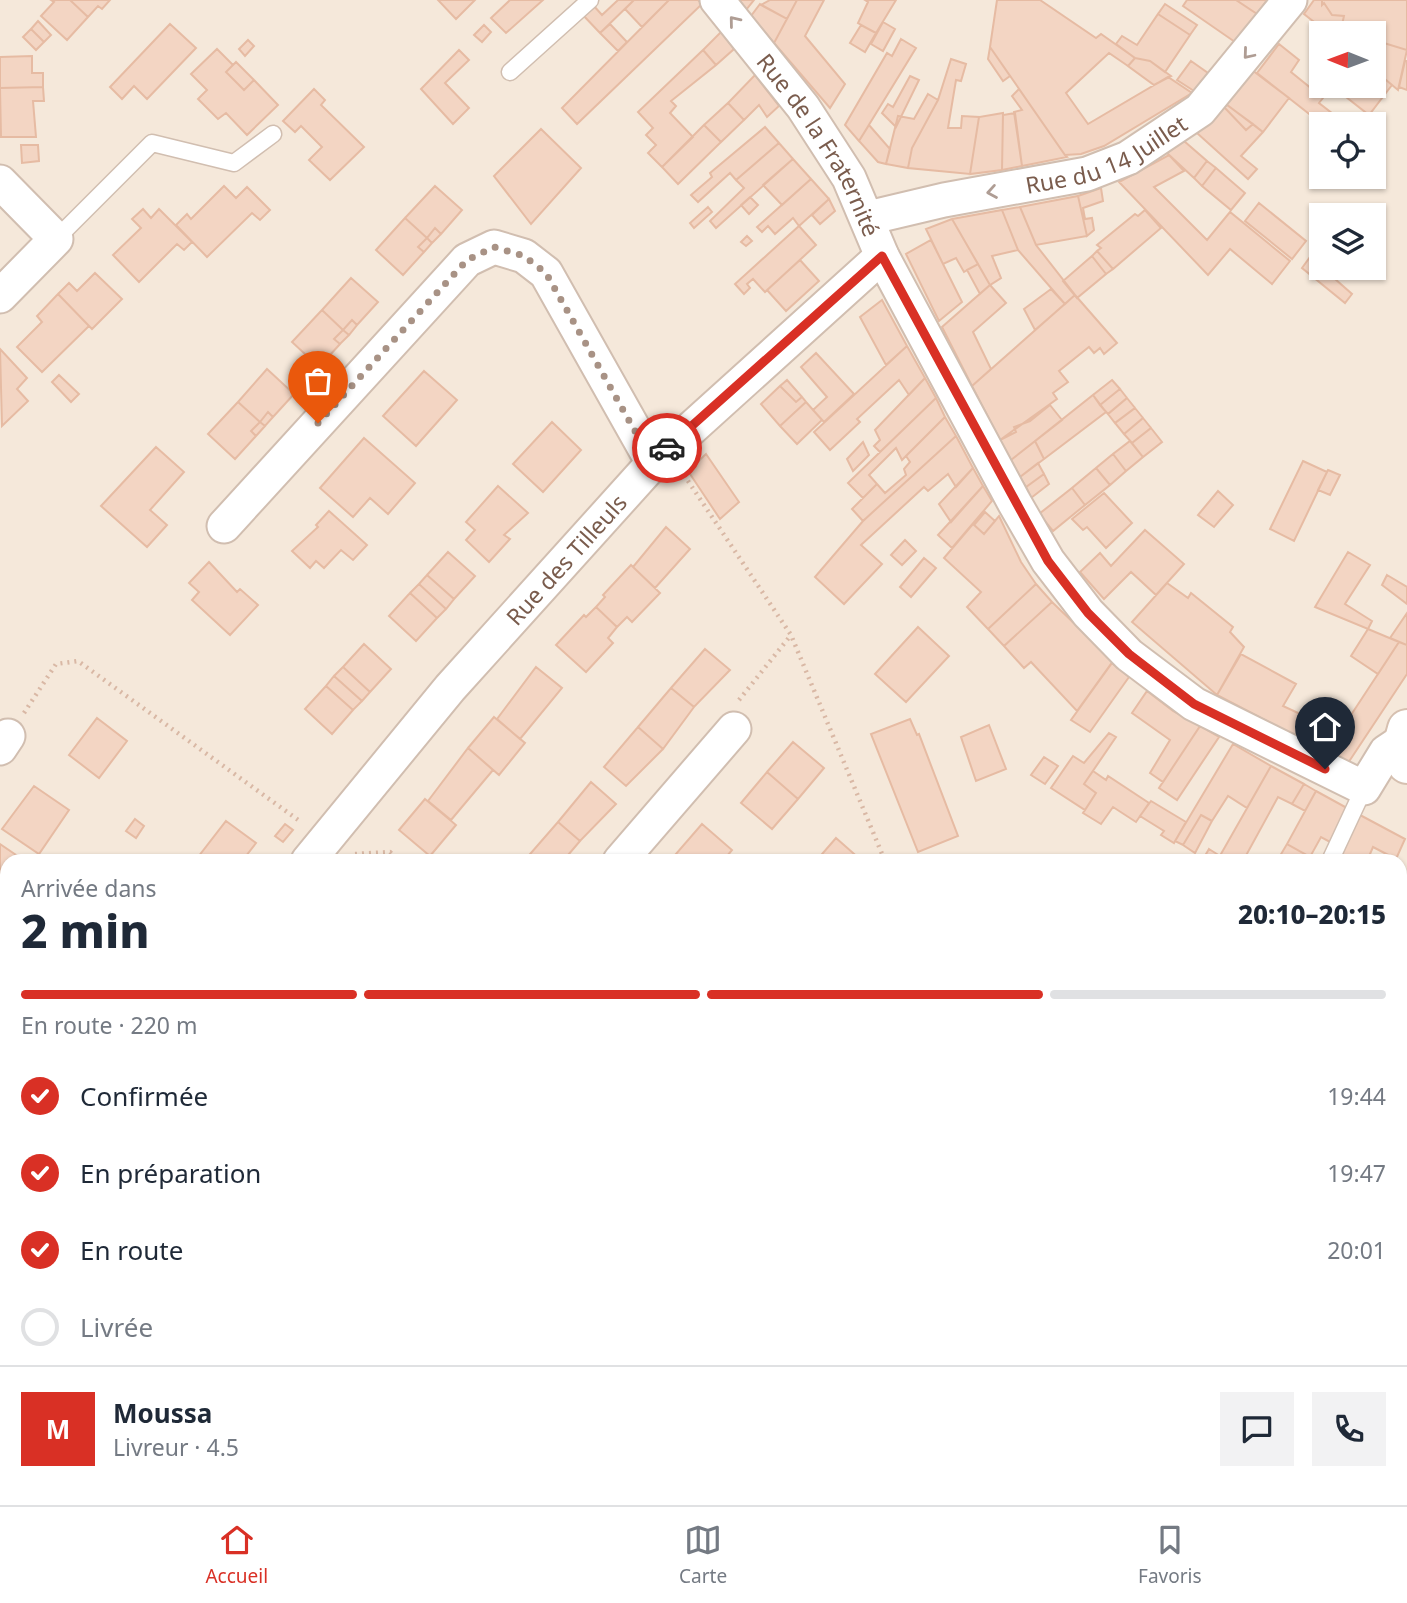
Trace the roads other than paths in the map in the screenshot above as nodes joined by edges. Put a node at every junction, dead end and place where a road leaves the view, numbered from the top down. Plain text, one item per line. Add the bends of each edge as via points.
1 (590, 0) edge
2 (718, 0) edge
3 (1290, 0) edge
4 (510, 72) dead end
5 (273, 134) dead end
6 (0, 182) edge
7 (868, 218) junction
8 (57, 239) junction
9 (882, 256) junction
10 (0, 296) edge
11 (660, 456) junction
12 (224, 526) dead end
13 (734, 729) road end
14 (1406, 745) edge
15 (1364, 788) junction
16 (316, 850) edge
17 (626, 854) edge
18 (1333, 854) edge

1 - 4 lane
7 -> 2 street, Rue de la Fraternité via 849,178 803,107
3 -> 7 street, Rue du 14 Juillet via 1200,110 1128,158 1087,174
5 - 8 lane via 234,163 152,143
6 - 8 street
7 - 9 street, Rue de la Fraternité
8 - 10 street
9 - 11 street, Rue des Tilleuls
9 - 15 street, Rue de la Fraternité via 1048,561 1088,613 1129,654 1194,704
11 - 12 street via 546,273 524,256 494,247 467,260
11 - 16 street, Rue des Tilleuls via 450,688
13 - 17 street
14 - 15 street via 1386,752
15 - 18 lane

